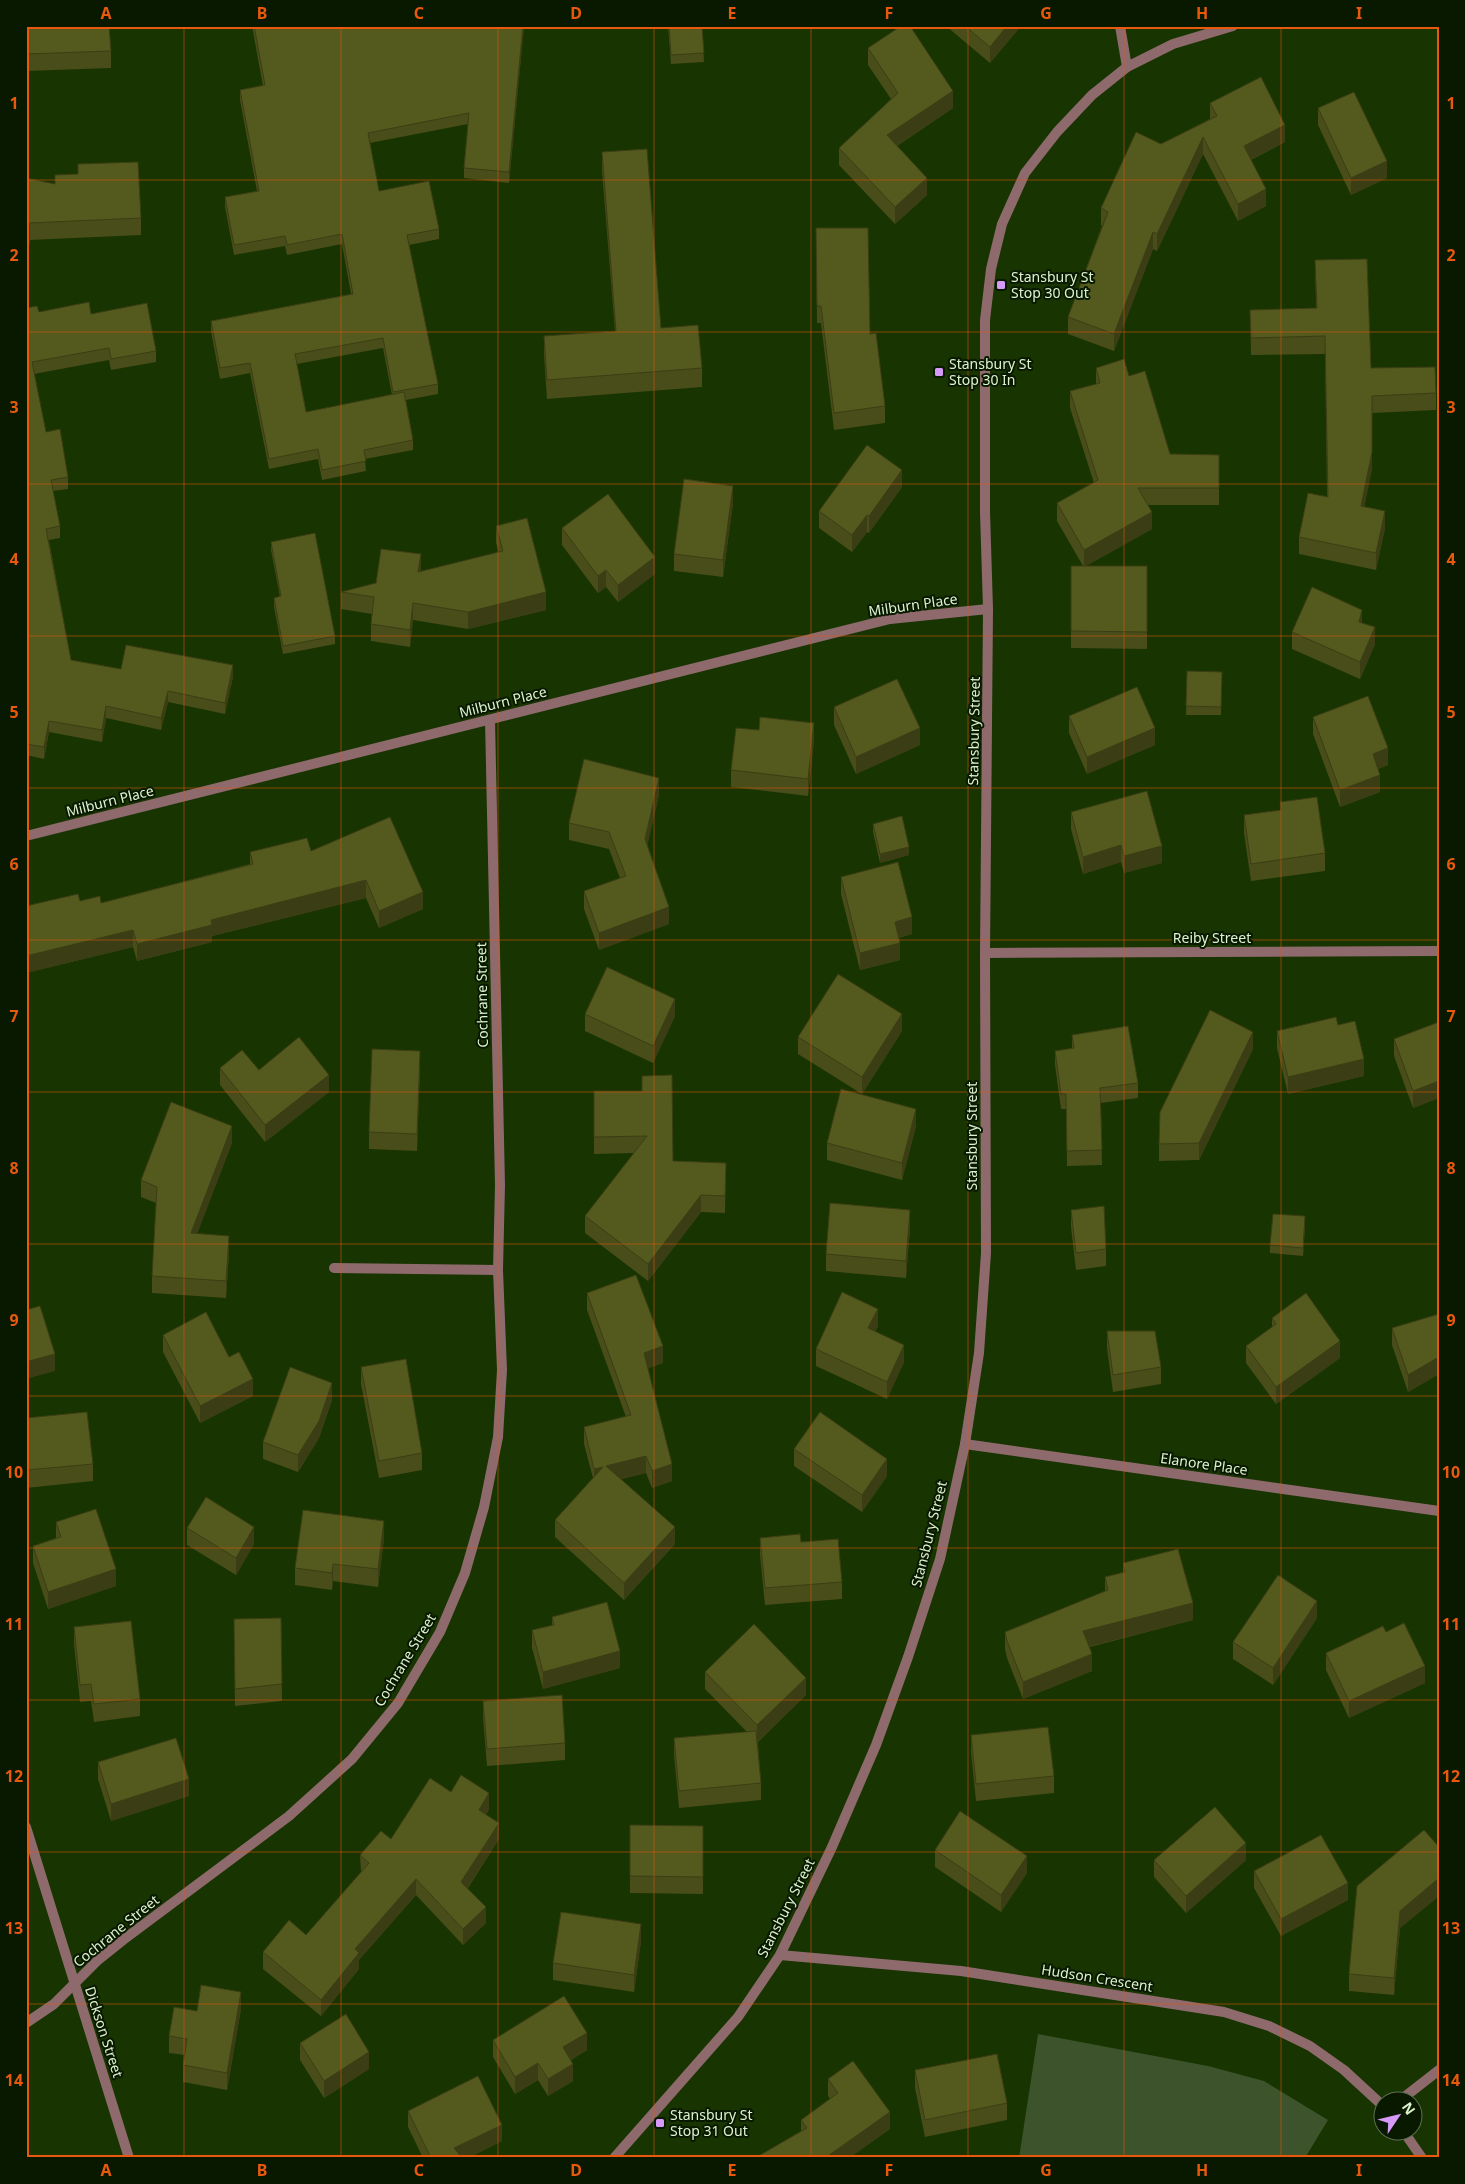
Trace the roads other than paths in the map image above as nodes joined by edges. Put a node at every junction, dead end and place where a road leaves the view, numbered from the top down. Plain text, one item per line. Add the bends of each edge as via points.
1 (1120, 26) edge
2 (1233, 26) edge
3 (1127, 67) junction
4 (988, 609) junction
5 (490, 720) junction
6 (26, 836) edge
7 (1439, 951) edge
8 (985, 953) junction
9 (334, 1268) dead end
10 (498, 1270) junction
11 (965, 1444) junction
12 (1439, 1510) edge
13 (26, 1828) edge
14 (780, 1955) junction
15 (74, 1984) junction
16 (26, 2023) edge
17 (1439, 2070) edge
18 (1411, 2092) edge
19 (1372, 2096) edge
20 (1411, 2142) edge
21 (129, 2158) edge
22 (614, 2158) edge
23 (1422, 2158) edge

1 - 3 street
2 - 3 street, Stansbury Street via 1173,44
3 - 4 street, Stansbury Street via 1092,95 1057,132 1025,173 1002,224 991,270 985,320
4 - 5 street, Milburn Place via 890,620
4 - 8 street, Stansbury Street
5 - 6 street, Milburn Place
5 - 10 street, Cochrane Street via 500,1175
7 - 8 street, Reiby Street
8 - 11 street, Stansbury Street via 986,1253 979,1353
9 - 10 street
10 - 15 street, Cochrane Street via 502,1370 498,1437 484,1507 465,1573 440,1632 398,1703 352,1759 289,1816 123,1940
11 - 12 street, Elanore Place
11 - 14 street, Stansbury Street via 940,1560 908,1657 876,1745 832,1848
13 - 15 street, Dickson Street
14 - 19 street, Hudson Crescent via 961,1970 1224,2012 1268,2026 1310,2046 1344,2070
14 - 22 street, Stansbury Street via 738,2017
15 - 16 street, Cochrane Street via 54,2004
15 - 21 street, Dickson Street
17 - 18 street
20 - 23 street

